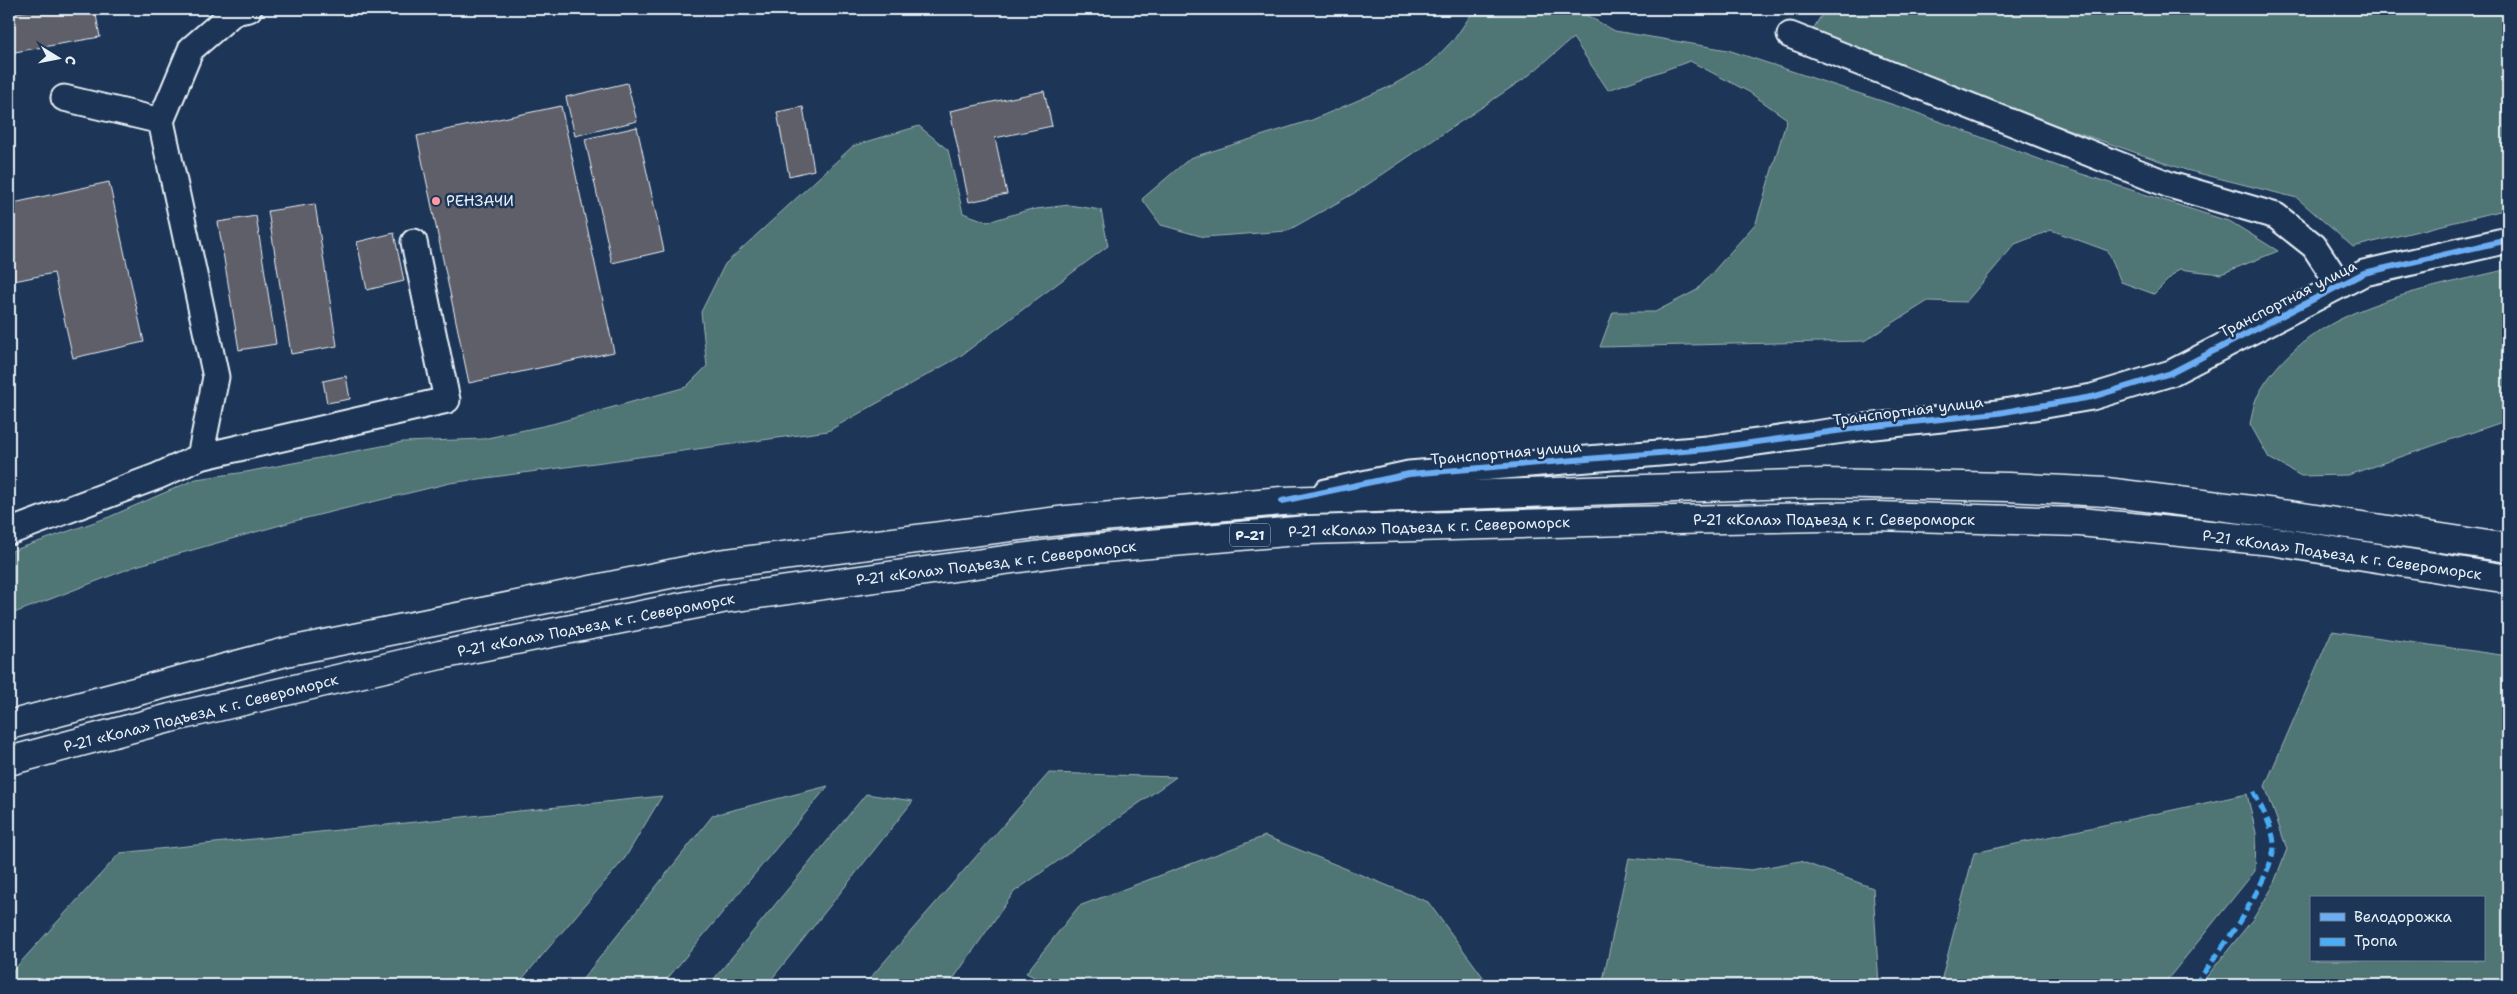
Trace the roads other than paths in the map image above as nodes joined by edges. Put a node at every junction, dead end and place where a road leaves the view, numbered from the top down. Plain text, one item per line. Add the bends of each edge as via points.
1 (249, 9) edge
2 (1790, 35) dead end
3 (64, 98) dead end
4 (161, 121) junction
5 (2508, 240) edge
6 (414, 242) dead end
7 (2339, 284) junction
8 (200, 457) junction
9 (1282, 501) junction
10 (9, 532) edge
11 (2508, 548) edge
12 (2508, 579) edge
13 (9, 725) edge
14 (9, 761) edge

1 - 4 street via 234,12 191,49
2 - 7 street via 2170,185 2276,216 2314,246
3 - 4 street
4 - 8 street via 216,377
5 - 7 street, Транспортная улица via 2364,273
6 - 8 street via 447,400
7 - 9 street, Транспортная улица via 2171,373 2092,397 1998,413 1707,449 1409,474
8 - 10 street
9 - 11 main road, Р-21 «Кола» Подъезд к г. Североморск / Р-21 via 1824,483 2008,487 2106,492 2275,512
9 - 13 main road, Р-21 «Кола» Подъезд к г. Североморск / Р-21 via 1067,520 719,564 290,652
12 - 14 main road, Р-21 «Кола» Подъезд к г. Североморск / Р-21 via 2271,542 2080,522 1875,516 1308,530 1071,551 722,599 440,656 170,718

